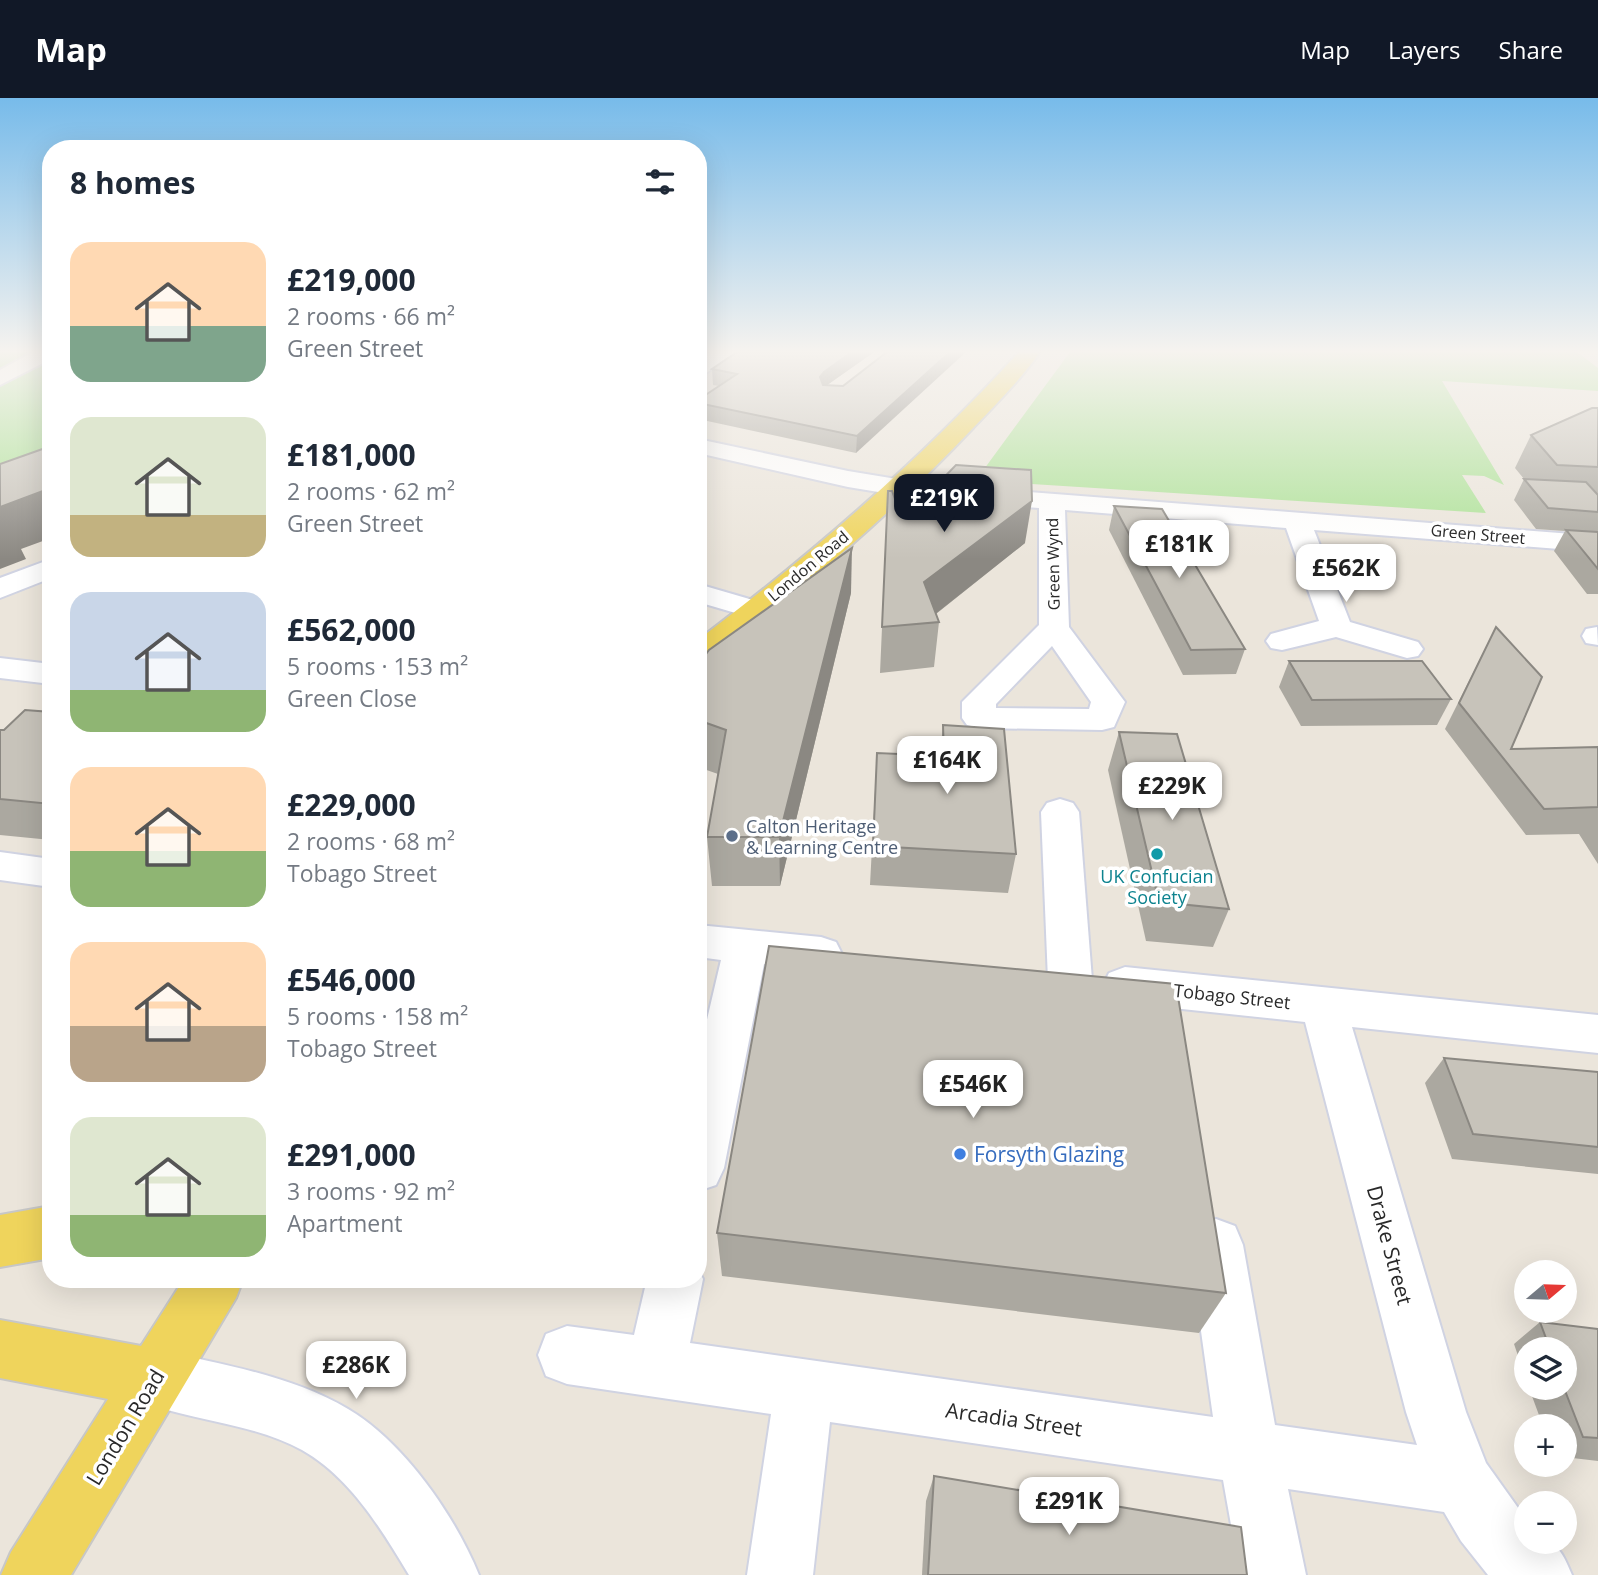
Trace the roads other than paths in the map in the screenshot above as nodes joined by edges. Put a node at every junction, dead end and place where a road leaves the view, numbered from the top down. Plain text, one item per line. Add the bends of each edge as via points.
1 (965, 421) edge
2 (707, 448) edge
3 (897, 488) junction
4 (1052, 502) junction
5 (1296, 519) junction
6 (1598, 544) edge
7 (42, 572) edge
8 (0, 589) edge
9 (707, 596) edge
10 (756, 610) junction
11 (1054, 627) dead end
12 (1337, 628) junction
13 (1282, 641) dead end
14 (707, 648) edge
15 (1407, 649) dead end
16 (0, 668) edge
17 (42, 673) edge
18 (1060, 812) dead end
19 (0, 866) edge
20 (42, 872) edge
21 (707, 942) edge
22 (746, 946) junction
23 (854, 957) edge
24 (1323, 1005) junction
25 (1598, 1034) edge
26 (707, 1126) edge
27 (1208, 1196) edge
28 (42, 1234) edge
29 (0, 1241) edge
30 (210, 1288) edge
31 (672, 1288) edge
32 (0, 1349) edge
33 (567, 1355) dead end
34 (656, 1369) junction
35 (155, 1378) junction
36 (804, 1389) junction
37 (1249, 1452) junction
38 (1462, 1483) junction
39 (34, 1575) edge
40 (446, 1575) edge
41 (780, 1575) edge
42 (1273, 1575) edge
43 (1539, 1575) edge

1 - 3 main road, London Road
2 - 3 street, Green Street
3 - 4 street, Green Street
3 - 10 main road, London Road
4 - 5 street, Green Street
4 - 11 street, Green Wynd
5 - 6 street, Green Street
5 - 12 street
7 - 8 street
9 - 10 street
10 - 14 main road, London Road
12 - 13 street
12 - 15 street
16 - 17 street
18 - 24 street, Tobago Street via 1050,978 1179,1012
19 - 20 street
21 - 22 street
22 - 23 street
22 - 26 street
24 - 25 street, Tobago Street
24 - 38 street, Drake Street via 1436,1412
27 - 37 street
28 - 29 main road
30 - 35 main road, London Road
31 - 34 street
32 - 35 main road
33 - 34 street, Arcadia Street
34 - 36 street, Arcadia Street
35 - 39 main road, London Road
35 - 40 street via 250,1402 325,1430 351,1448 388,1490 432,1548
36 - 37 street, Arcadia Street
36 - 41 street
37 - 38 street, Arcadia Street
37 - 42 street
38 - 43 street, Drake Street via 1516,1558

